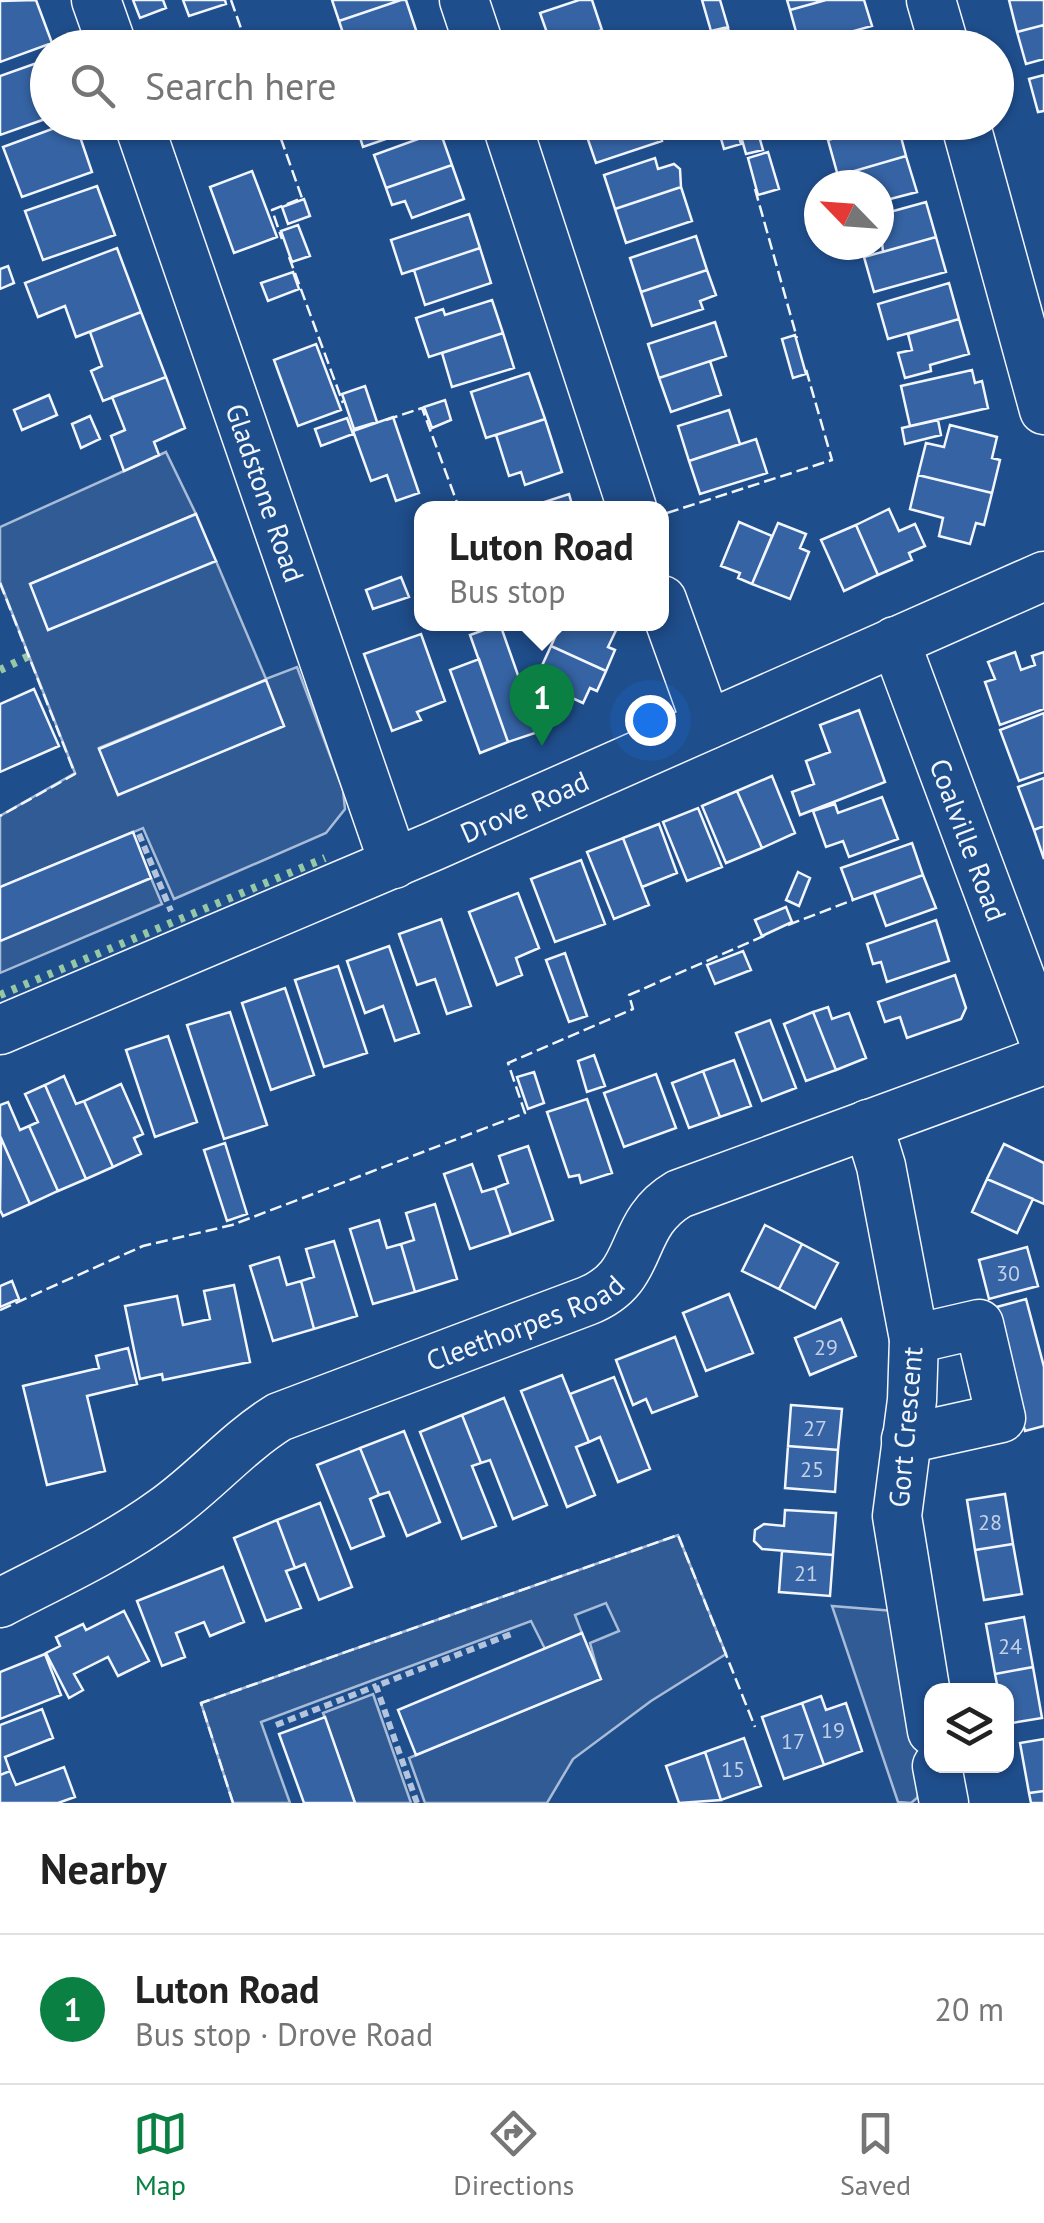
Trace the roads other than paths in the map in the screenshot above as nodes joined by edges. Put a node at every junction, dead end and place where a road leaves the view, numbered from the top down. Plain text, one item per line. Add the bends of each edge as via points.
1 (96, 0) edge
2 (464, 0) edge
3 (932, 0) edge
4 (106, 30) edge
5 (474, 30) edge
6 (940, 30) edge
7 (144, 140) edge
8 (512, 140) edge
9 (970, 140) edge
10 (1044, 410) edge
11 (630, 501) edge
12 (1044, 576) edge
13 (669, 620) edge
14 (894, 641) junction
15 (706, 725) junction
16 (394, 864) junction
17 (0, 1030) edge
18 (1044, 1041) edge
19 (1044, 1060) edge
20 (868, 1124) junction
21 (914, 1339) junction
22 (906, 1439) junction
23 (0, 1603) edge
24 (924, 1685) edge
25 (938, 1773) edge
26 (944, 1803) edge

1 - 4 street
2 - 5 street
3 - 6 street
7 - 16 street, Gladstone Road
8 - 11 street
9 - 10 street
12 - 14 street, Drove Road
13 - 15 street
14 - 15 street, Drove Road
14 - 18 street, Coalville Road
15 - 16 street, Drove Road
16 - 17 street, Drove Road
19 - 20 street, Cleethorpes Road
20 - 21 street, Gort Crescent
20 - 23 street, Cleethorpes Road via 679,1194 656,1210 624,1276 610,1289 279,1417 141,1528
21 - 22 street, Gort Crescent
21 - 22 street via 980,1324 1001,1418
22 - 24 street, Gort Crescent via 899,1543
25 - 26 street

